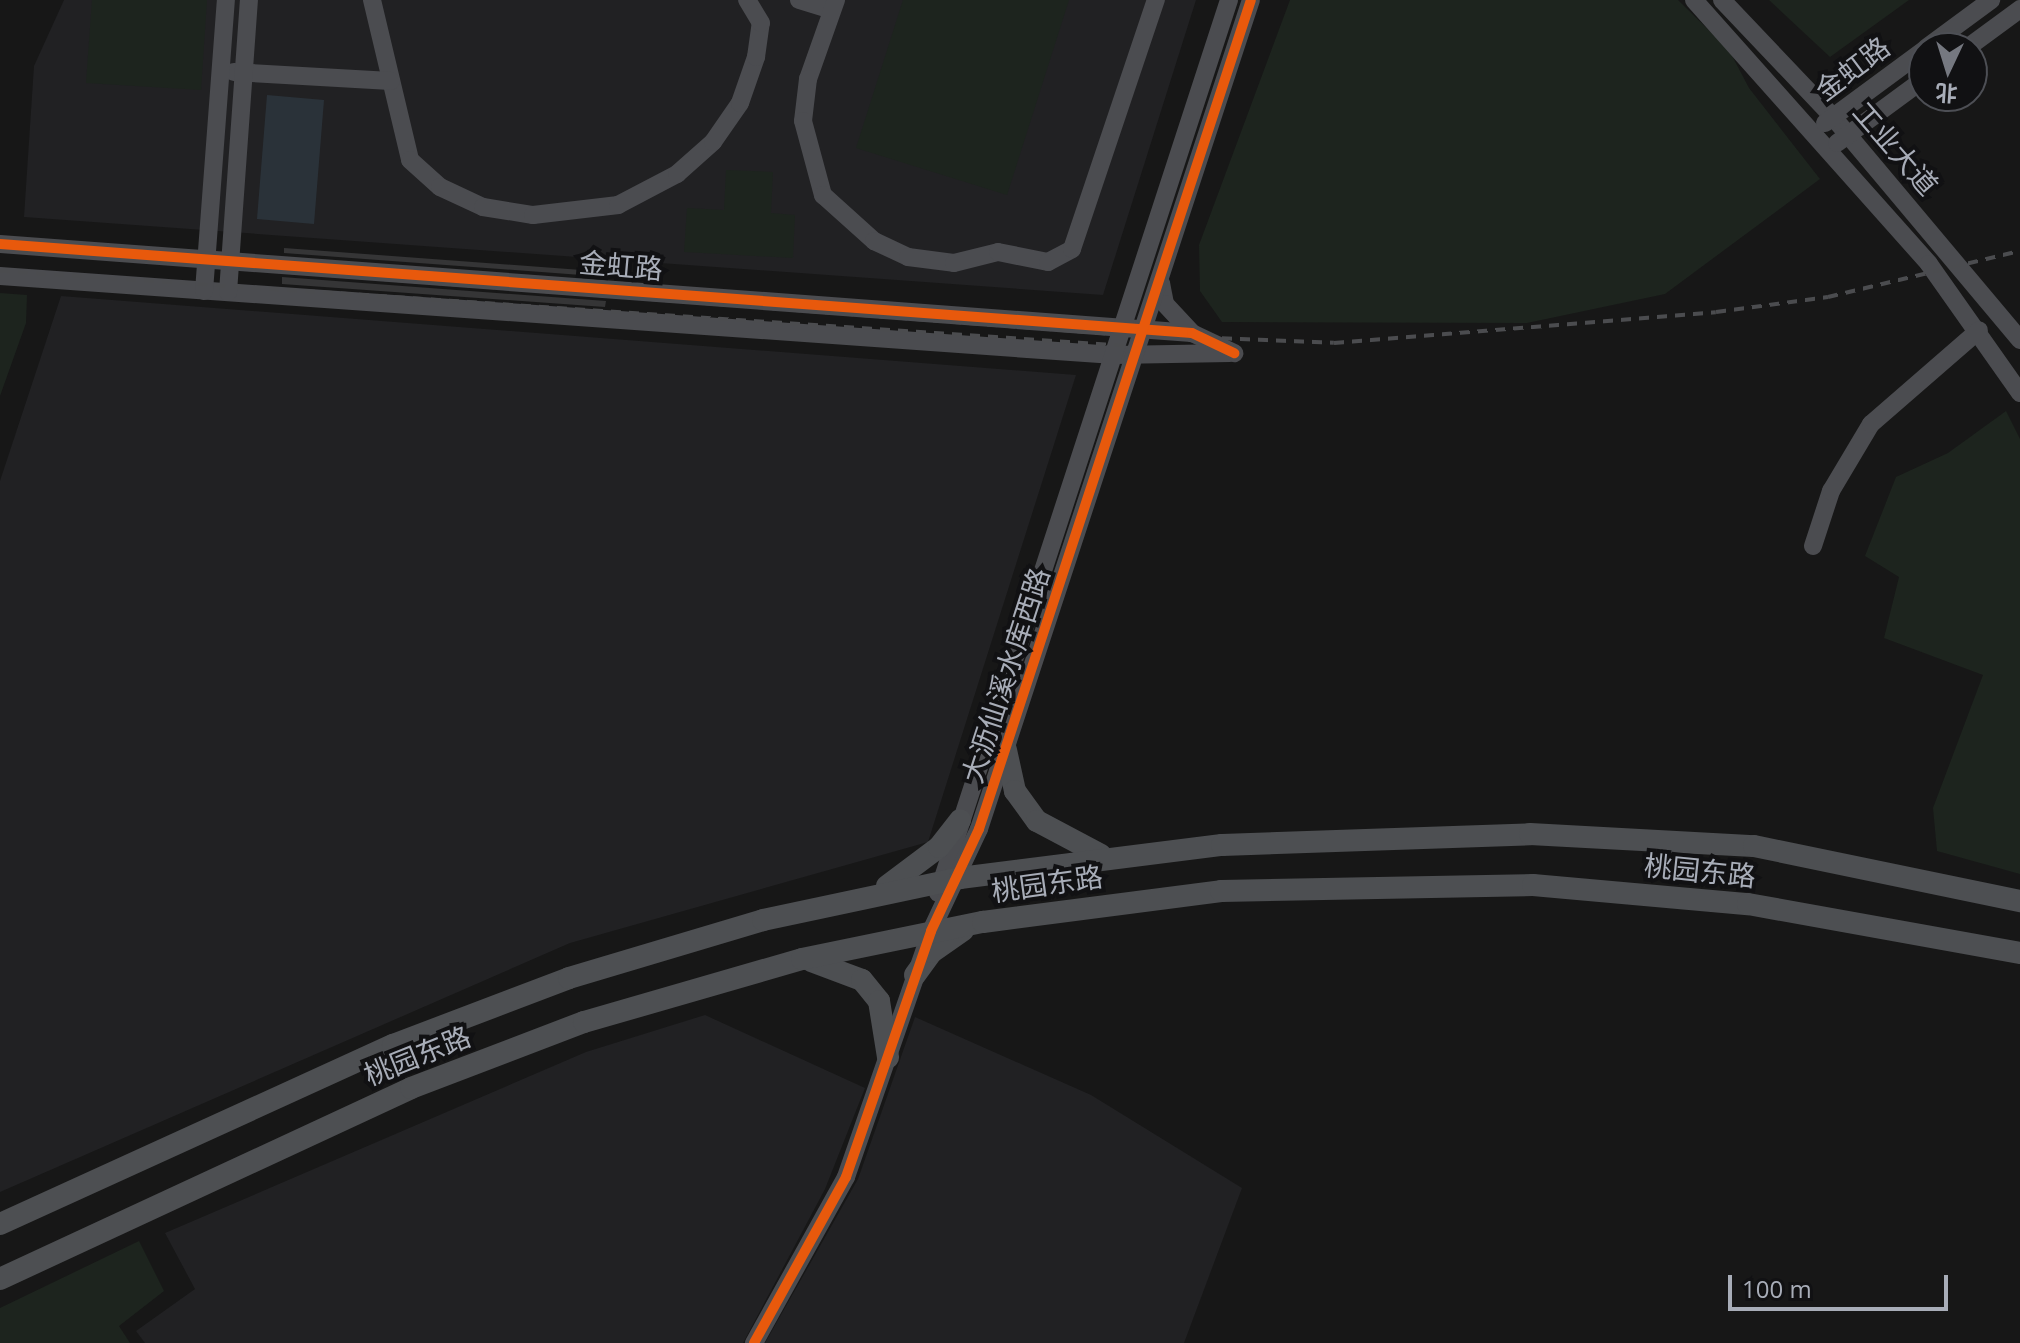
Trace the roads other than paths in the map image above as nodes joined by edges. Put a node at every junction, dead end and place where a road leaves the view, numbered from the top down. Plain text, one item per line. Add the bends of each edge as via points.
1 (226, 0) edge
2 (249, 0) edge
3 (372, 0) edge
4 (747, 0) edge
5 (799, 0) edge
6 (1156, 0) edge
7 (1229, 0) edge
8 (1251, 0) edge
9 (1694, 0) edge
10 (1722, 0) edge
11 (1991, 0) edge
12 (834, 5) edge
13 (2020, 9) edge
14 (1948, 32) edge
15 (1988, 33) edge
16 (1908, 62) edge
17 (221, 71) junction
18 (245, 72) junction
19 (391, 81) junction
20 (1908, 91) edge
21 (1833, 117) junction
22 (1814, 132) junction
23 (1847, 135) junction
24 (1828, 149) junction
25 (0, 244) edge
26 (207, 258) junction
27 (230, 259) junction
28 (0, 276) edge
29 (1160, 281) junction
30 (204, 291) junction
31 (228, 292) junction
32 (1979, 330) junction
33 (1122, 331) junction
34 (1143, 333) junction
35 (1192, 333) junction
36 (2020, 339) edge
37 (1075, 352) junction
38 (1998, 354) junction
39 (1114, 355) junction
40 (1136, 356) junction
41 (1176, 356) junction
42 (2020, 393) edge
43 (1112, 400) junction
44 (1813, 546) dead end
45 (1006, 750) junction
46 (960, 820) junction
47 (1102, 856) junction
48 (950, 880) junction
49 (873, 894) junction
50 (2020, 901) edge
51 (983, 922) junction
52 (931, 931) junction
53 (2020, 953) edge
54 (802, 959) junction
55 (915, 975) junction
56 (888, 1057) junction
57 (0, 1224) edge
58 (0, 1279) edge
59 (754, 1343) edge

1 - 17 street
2 - 18 street
3 - 19 street
4 - 19 street via 761,23 740,103 713,142 677,174 618,205 533,215 483,207 440,187 410,160
5 - 12 street
6 - 12 street via 1072,249 1048,262 998,252 954,263 908,257 874,241 823,195 803,121 808,79
7 - 33 street
8 - 29 street, 大沥仙溪水库西路
9 - 22 street, 工业大道
10 - 21 street, 工业大道
11 - 14 street, 金虹路
13 - 15 street
16 - 21 street, 金虹路
17 - 18 street
17 - 26 street
18 - 19 street
18 - 27 street
20 - 23 street, 金虹路
21 - 22 street, 金虹路
21 - 23 street, 工业大道
22 - 24 street, 工业大道
23 - 24 street, 金虹路
23 - 36 street, 工业大道
24 - 32 street, 工业大道
25 - 26 street, 金虹路
26 - 27 street, 金虹路
26 - 30 street
27 - 31 street
27 - 33 street, 金虹路
28 - 30 street, 金虹路
29 - 34 street, 大沥仙溪水库西路
29 - 35 street via 1165,304
30 - 31 street, 金虹路
31 - 37 street, 金虹路
32 - 38 street
32 - 44 street via 1871,424 1831,491
33 - 34 street, 金虹路
33 - 39 street
34 - 35 street, 金虹路
34 - 40 street, 大沥仙溪水库西路
35 - 41 street, 金虹路 via 1234,353
36 - 38 street
37 - 39 street, 金虹路
37 - 43 street via 1091,364
38 - 42 street
39 - 40 street, 金虹路
39 - 43 street
40 - 41 street, 金虹路
40 - 43 street, 大沥仙溪水库西路
41 - 43 street via 1137,376
43 - 45 street, 大沥仙溪水库西路
43 - 46 street
45 - 47 main road via 1015,791 1037,821
45 - 48 street, 大沥仙溪水库西路
46 - 48 street
46 - 49 main road via 911,871
47 - 48 main road, 桃园东路
47 - 50 main road, 桃园东路 via 1222,845 1530,834 1754,846
48 - 49 main road, 桃园东路
48 - 52 street, 大沥仙溪水库西路
49 - 57 main road, 桃园东路 via 569,978 393,1045
51 - 52 main road, 桃园东路
51 - 53 main road, 桃园东路 via 1221,891 1533,885 1748,904
51 - 55 main road via 955,933
52 - 54 main road, 桃园东路
52 - 55 street, 大沥仙溪水库西路
54 - 56 main road via 839,966 862,980 879,1001
54 - 58 main road, 桃园东路 via 584,1022 411,1088
55 - 56 street, 大沥仙溪水库西路
56 - 59 street, 大沥仙溪水库西路 via 846,1177

